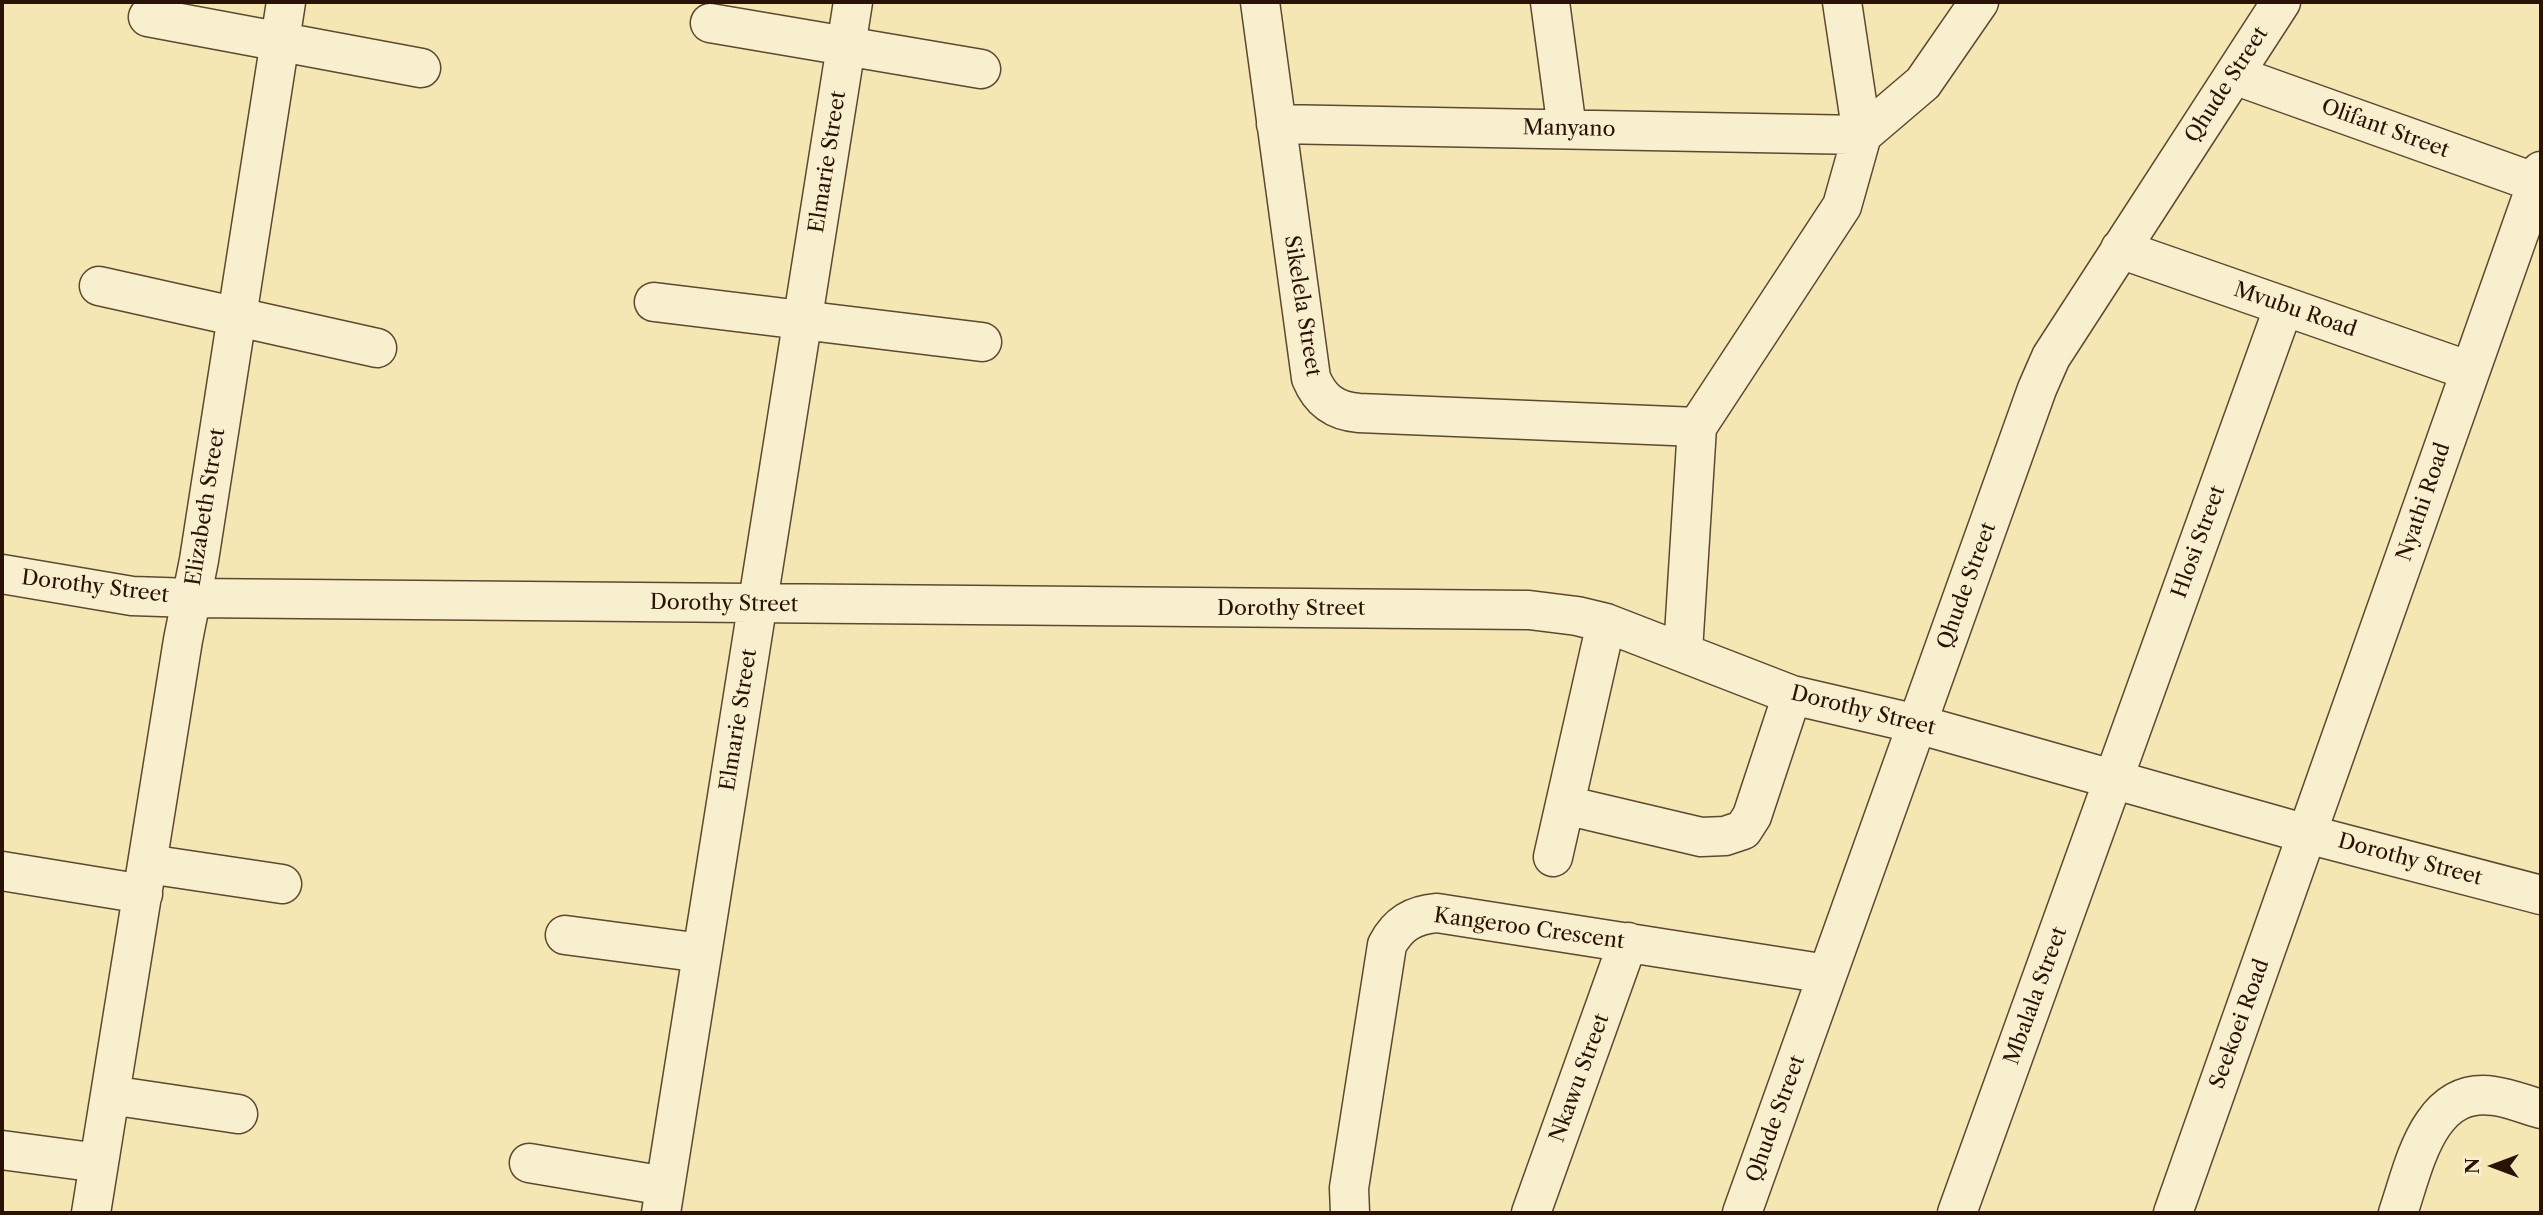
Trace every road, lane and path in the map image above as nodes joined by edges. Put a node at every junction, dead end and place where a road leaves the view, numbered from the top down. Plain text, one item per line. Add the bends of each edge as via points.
1 (286, 2) edge
2 (853, 2) edge
3 (1260, 2) edge
4 (1550, 2) edge
5 (1842, 2) edge
6 (1979, 2) edge
7 (2281, 2) edge
8 (148, 17) dead end
9 (710, 23) dead end
10 (280, 42) junction
11 (846, 46) junction
12 (421, 68) dead end
13 (981, 69) dead end
14 (2234, 75) junction
15 (1276, 124) junction
16 (1567, 129) junction
17 (1862, 135) junction
18 (2539, 177) edge
19 (2120, 249) junction
20 (99, 286) dead end
21 (654, 302) dead end
22 (2284, 306) junction
23 (237, 315) junction
24 (802, 320) junction
25 (982, 342) dead end
26 (377, 348) dead end
27 (2470, 371) junction
28 (1697, 427) junction
29 (2, 574) edge
30 (192, 598) junction
31 (757, 604) junction
32 (1606, 623) junction
33 (1683, 651) junction
34 (1792, 695) junction
35 (1917, 724) junction
36 (2114, 778) junction
37 (1565, 805) junction
38 (2307, 834) junction
39 (1553, 857) dead end
40 (2, 871) edge
41 (145, 879) junction
42 (282, 884) dead end
43 (2541, 895) edge
44 (565, 935) dead end
45 (1628, 942) junction
46 (702, 953) junction
47 (1828, 974) junction
48 (110, 1096) junction
49 (2541, 1109) edge
50 (238, 1114) dead end
51 (2, 1150) edge
52 (99, 1163) junction
53 (529, 1163) dead end
54 (663, 1200) edge
55 (91, 1213) edge
56 (1350, 1213) edge
57 (1531, 1213) edge
58 (1742, 1213) edge
59 (1957, 1213) edge
60 (2173, 1213) edge
61 (2398, 1213) edge

1 - 10 street, Elizabeth Street
2 - 11 street, Elmarie Street
3 - 15 street, Sikelela Street
4 - 16 street
5 - 17 street
6 - 17 street via 1923,83
7 - 14 street, Qhude Street
8 - 10 street
9 - 11 street
10 - 12 street
10 - 23 street, Elizabeth Street
11 - 13 street
11 - 24 street, Elmarie Street
14 - 18 street, Olifant Street
14 - 19 street, Qhude Street
15 - 16 street, Manyano
15 - 28 street, Sikelela Street via 1311,378 1316,390 1334,407 1359,413
16 - 17 street, Manyano
17 - 28 street via 1842,206
18 - 27 street, Nyathi Road
19 - 22 street, Mvubu Road
19 - 35 street, Qhude Street via 2051,357 2037,389
20 - 23 street
21 - 24 street
22 - 27 street, Mvubu Road
22 - 36 street, Hlosi Street
23 - 26 street
23 - 30 street, Elizabeth Street
24 - 25 street
24 - 31 street, Elmarie Street
27 - 38 street, Nyathi Road
28 - 33 street
29 - 30 street, Dorothy Street via 132,596
30 - 31 street, Dorothy Street
30 - 41 street, Elizabeth Street
31 - 32 street, Dorothy Street via 1529,611
31 - 46 street, Elmarie Street
32 - 33 street, Dorothy Street
32 - 37 street
33 - 34 street, Dorothy Street
34 - 35 street, Dorothy Street
34 - 37 street via 1752,816 1743,830 1700,837
35 - 36 street, Dorothy Street
35 - 47 street, Qhude Street
36 - 38 street, Dorothy Street
36 - 59 street, Mbalala Street
37 - 39 street
38 - 43 street, Dorothy Street
38 - 60 street, Seekoei Road
40 - 41 street
41 - 42 street
41 - 48 street, Elizabeth Street
44 - 46 street
45 - 47 street, Kangeroo Crescent
45 - 56 street, Kangeroo Crescent via 1437,912 1401,925 1387,946 1349,1188
45 - 57 street, Nkawu Street
46 - 54 street, Elmarie Street
47 - 58 street, Qhude Street
48 - 50 street
48 - 52 street, Elizabeth Street
49 - 61 street via 2480,1096 2442,1111 2427,1134
51 - 52 street
52 - 55 street, Elizabeth Street
53 - 54 street, Elmarie Street

